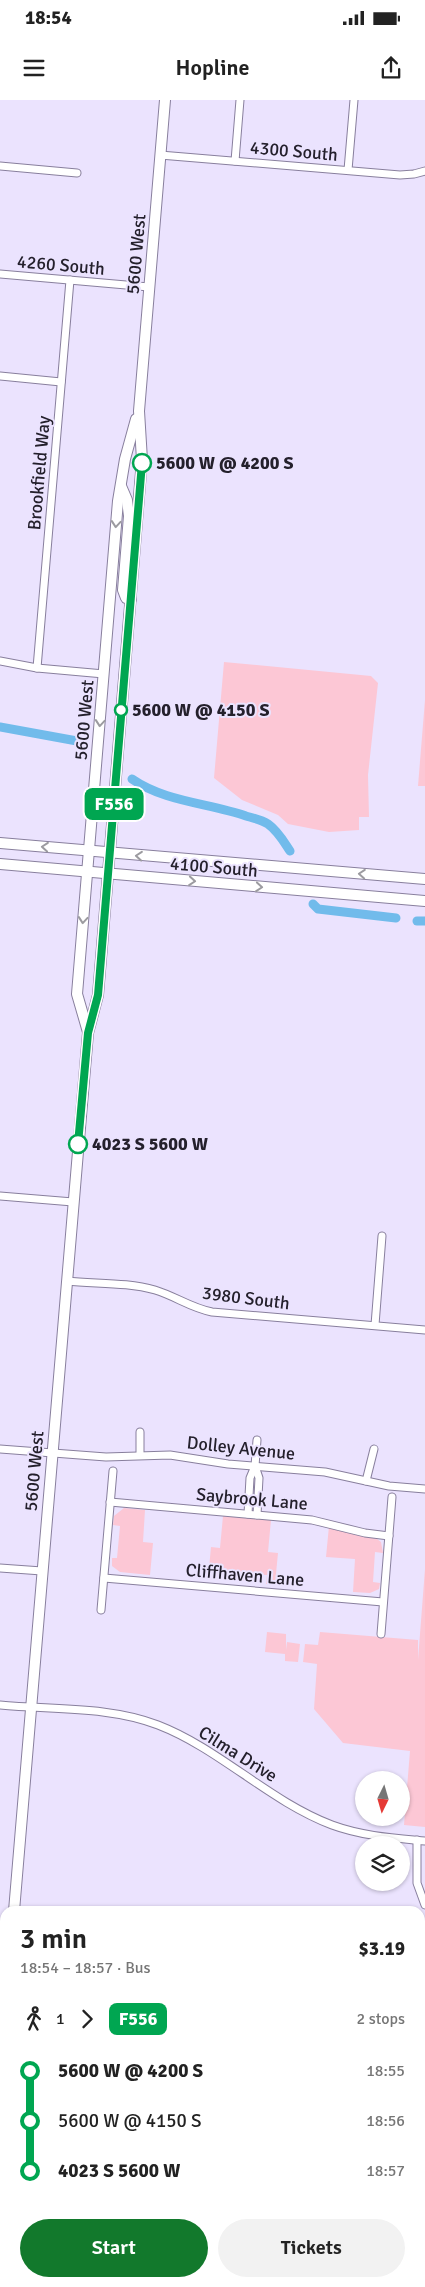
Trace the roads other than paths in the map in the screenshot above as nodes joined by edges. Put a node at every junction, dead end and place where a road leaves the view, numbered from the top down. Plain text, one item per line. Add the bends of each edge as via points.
1 (165, 100) edge
2 (240, 100) edge
3 (354, 100) edge
4 (160, 155) junction
5 (235, 161) junction
6 (0, 166) edge
7 (348, 170) junction
8 (425, 171) edge
9 (77, 173) dead end
10 (0, 274) edge
11 (70, 280) junction
12 (149, 287) junction
13 (0, 376) edge
14 (61, 382) junction
15 (139, 411) junction
16 (120, 486) junction
17 (131, 598) junction
18 (0, 660) edge
19 (37, 668) junction
20 (104, 674) junction
21 (0, 843) edge
22 (89, 851) junction
23 (110, 853) junction
24 (0, 864) edge
25 (88, 872) junction
26 (108, 874) junction
27 (425, 879) edge
28 (425, 901) edge
29 (88, 1033) junction
30 (0, 1196) edge
31 (73, 1202) junction
32 (382, 1236) dead end
33 (67, 1281) junction
34 (375, 1326) junction
35 (425, 1330) edge
36 (140, 1432) dead end
37 (257, 1440) dead end
38 (0, 1449) edge
39 (374, 1449) dead end
40 (52, 1453) junction
41 (140, 1455) junction
42 (255, 1466) junction
43 (113, 1471) dead end
44 (366, 1481) junction
45 (425, 1489) edge
46 (392, 1498) dead end
47 (110, 1502) junction
48 (248, 1514) junction
49 (257, 1515) junction
50 (389, 1536) junction
51 (0, 1568) edge
52 (42, 1571) junction
53 (104, 1578) junction
54 (383, 1602) junction
55 (101, 1610) dead end
56 (381, 1634) dead end
57 (0, 1705) edge
58 (32, 1708) junction
59 (421, 1840) edge
60 (425, 1905) edge
61 (14, 1906) edge

1 - 4 main road, 5600 West
2 - 5 street
3 - 7 street
4 - 5 street, 4300 South
4 - 12 main road, 5600 West
5 - 7 street, 4300 South
6 - 9 street
7 - 8 street, 4300 South via 407,175
10 - 11 street, 4260 South
11 - 12 street, 4260 South
11 - 14 street, Brookfield Way
12 - 15 main road, 5600 West
13 - 14 street
14 - 19 street, Brookfield Way
15 - 16 main road, 5600 West
15 - 17 main road, 5600 West via 142,460
16 - 17 main road via 127,500 128,516 123,590 126,598
16 -> 20 main road, 5600 West
17 - 23 main road, 5600 West
18 - 19 street
19 - 20 street
20 -> 22 main road, 5600 West
22 -> 21 main road, 4100 South
22 - 23 main road, 4100 South
22 - 25 main road, 5600 West
23 - 26 main road, 5600 West
27 -> 23 main road, 4100 South
24 - 25 main road, 4100 South
25 - 26 main road, 4100 South
25 -> 29 main road, 5600 West via 77,994
26 -> 28 main road, 4100 South
26 - 29 main road, 5600 West via 98,995
29 - 31 main road, 5600 West
30 - 31 street
31 - 33 main road, 5600 West
32 - 34 street
33 - 34 street, 3980 South via 147,1288 212,1312
33 - 40 main road, 5600 West
34 - 35 street, 3980 South
36 - 41 street
37 - 42 street
38 - 40 street, Dolley Avenue
39 - 44 street
40 - 41 street, Dolley Avenue via 112,1457
40 - 52 main road, 5600 West
41 - 42 street, Dolley Avenue via 170,1455
42 - 44 street, Dolley Avenue via 320,1471
42 - 48 street via 250,1478
42 - 49 street via 259,1478
43 - 47 street
44 - 45 street, Dolley Avenue
46 - 50 street
47 - 48 street, Saybrook Lane
47 - 53 street
48 - 49 street, Saybrook Lane
49 - 50 street, Saybrook Lane via 325,1521 365,1533
50 - 54 street
51 - 52 street
52 - 58 main road, 5600 West
53 - 54 street, Cliffhaven Lane
53 - 55 street
54 - 56 street
57 - 58 street, Cilma Drive
58 - 59 street, Cilma Drive via 110,1713 145,1720 186,1739 330,1824 368,1835
58 - 61 main road, 5600 West
59 - 60 street via 416,1876

